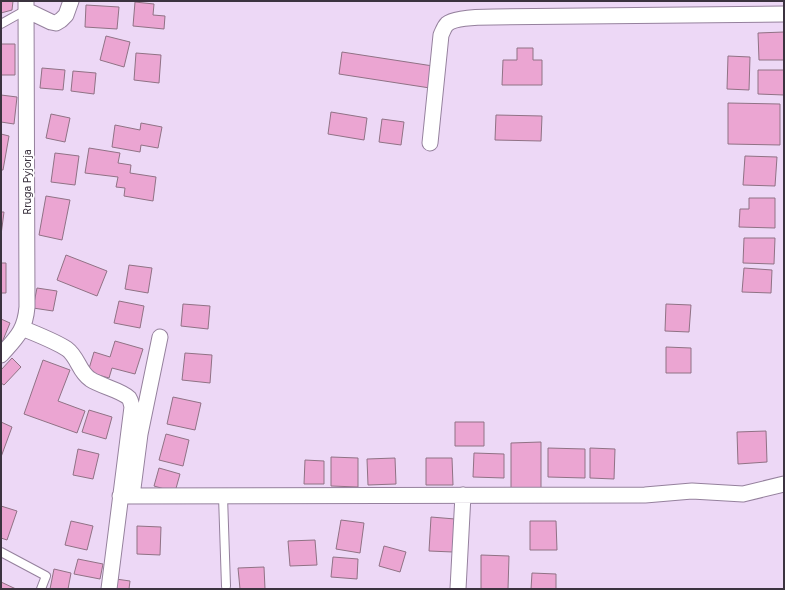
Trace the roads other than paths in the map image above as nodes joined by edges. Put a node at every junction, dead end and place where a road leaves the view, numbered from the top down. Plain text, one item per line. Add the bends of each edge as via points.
1 (71, 1) edge
2 (26, 6) edge
3 (784, 14) edge
4 (1, 24) edge
5 (430, 143) dead end
6 (22, 328) junction
7 (160, 337) dead end
8 (1, 355) edge
9 (784, 484) edge
10 (463, 495) junction
11 (126, 496) junction
12 (223, 496) junction
13 (1, 552) edge
14 (226, 586) dead end
15 (41, 589) edge
16 (109, 589) edge
17 (458, 589) edge

1 - 2 street via 66,15 56,23
2 - 4 lane
2 - 6 street, Rruga Pyjorja via 27,307
3 - 5 street via 494,17 455,20 447,24 441,35
6 - 8 street, Rruga Pyjorja
6 - 11 street via 67,349 74,355 87,377 130,399 132,406
7 - 11 street
9 - 10 street via 742,494 692,491 645,495
10 - 12 street
10 - 17 street
11 - 12 street
11 - 16 street
12 - 14 lane
13 - 15 lane via 46,576

